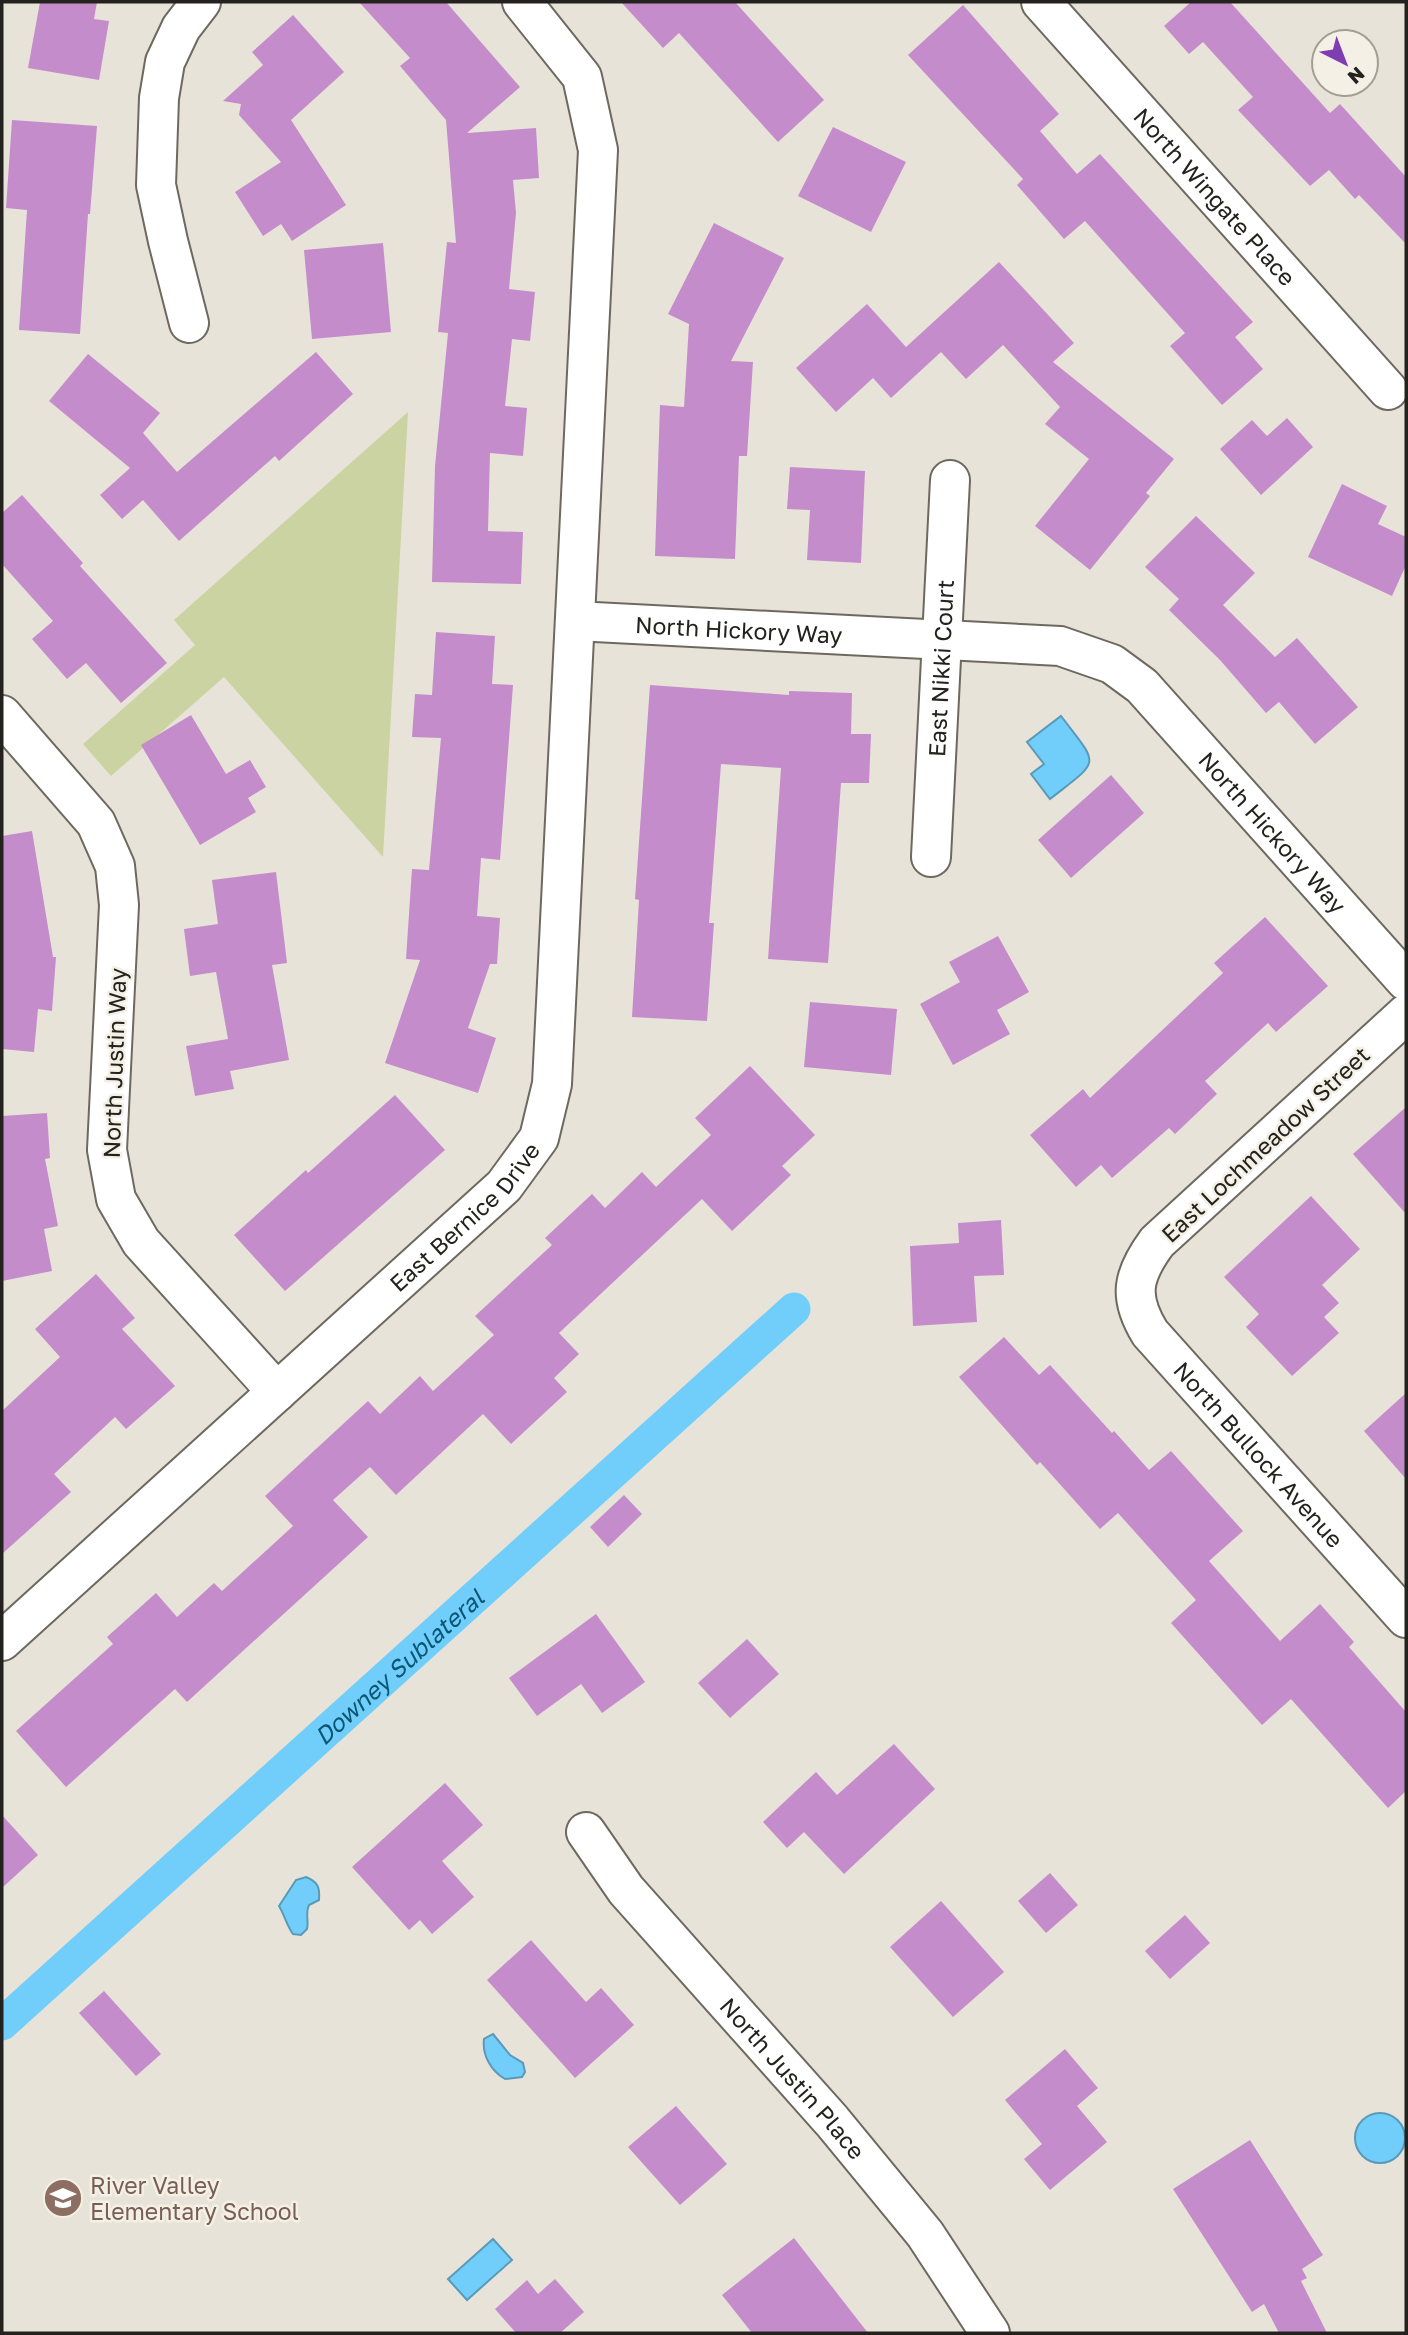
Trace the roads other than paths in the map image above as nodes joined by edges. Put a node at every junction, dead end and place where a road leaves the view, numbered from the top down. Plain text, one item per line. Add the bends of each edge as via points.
1 (201, 2) edge
2 (522, 2) edge
3 (1041, 2) edge
4 (189, 323) dead end
5 (1388, 390) dead end
6 (950, 480) dead end
7 (575, 621) junction
8 (942, 639) junction
9 (2, 715) edge
10 (931, 857) dead end
11 (1406, 981) edge
12 (1406, 1014) edge
13 (1135, 1281) joint
14 (277, 1392) junction
15 (1403, 1608) edge
16 (2, 1641) edge
17 (586, 1832) dead end
18 (990, 2333) edge

1 - 4 street via 181,28 165,62 159,98 156,185
2 - 7 street via 582,77 598,150
3 - 5 street, North Wingate Place
6 - 8 street, East Nikki Court
7 - 8 street, North Hickory Way
7 - 14 street, East Bernice Drive via 552,1084 539,1138 504,1186
8 - 10 street, East Nikki Court
8 - 11 street, North Hickory Way via 1060,646 1112,664 1142,686
9 - 14 street, North Justin Way via 96,823 115,866 119,905 107,1150 116,1199 141,1242
12 - 13 street, East Lochmeadow Street via 1157,1242
13 - 15 street, North Bullock Avenue via 1140,1317 1150,1333
14 - 16 street, East Bernice Drive
17 - 18 street, North Justin Place via 626,1891 832,2121 925,2234

